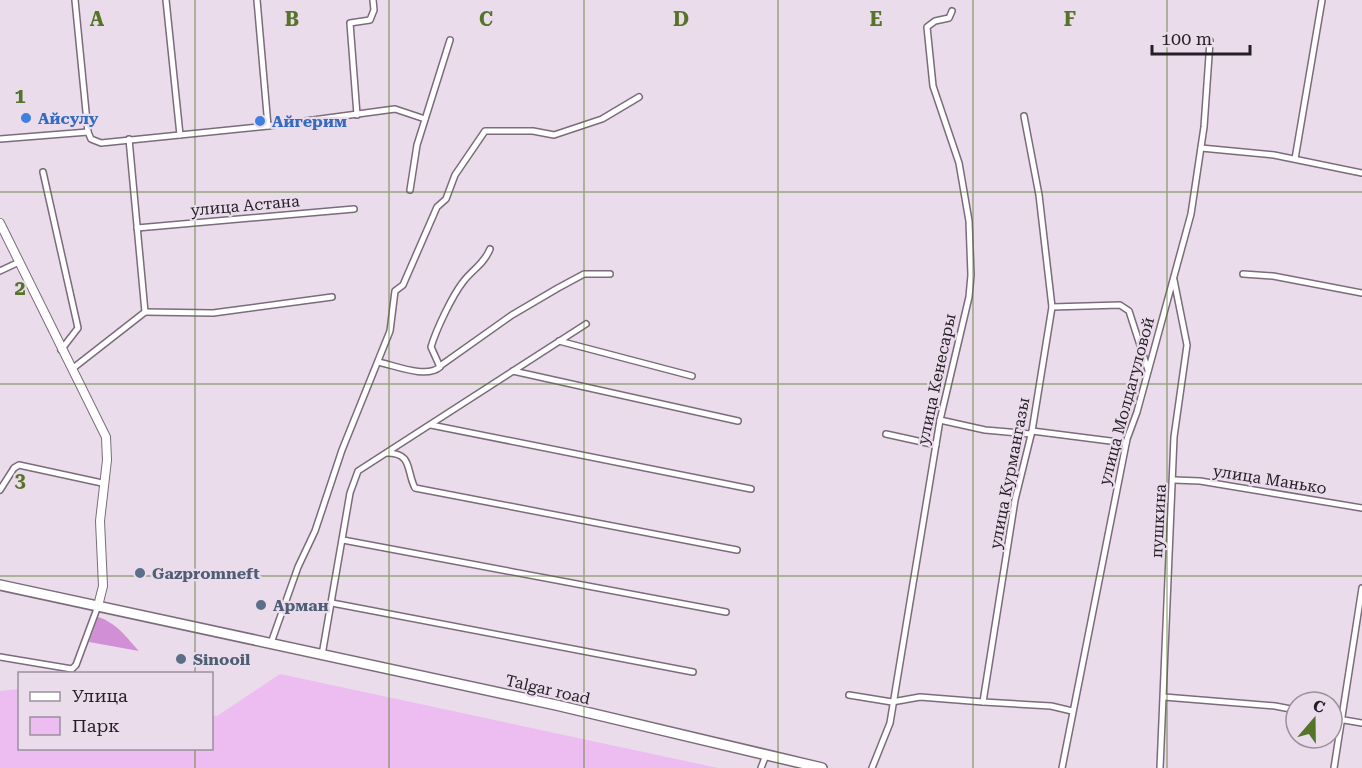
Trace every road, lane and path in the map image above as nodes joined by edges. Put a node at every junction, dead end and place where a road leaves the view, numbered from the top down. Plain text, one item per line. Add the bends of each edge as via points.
1 (75, 0) edge
2 (166, 0) edge
3 (257, 0) edge
4 (373, 0) edge
5 (1322, 0) edge
6 (952, 11) dead end
7 (450, 40) dead end
8 (1210, 41) dead end
9 (639, 97) dead end
10 (357, 115) junction
11 (1024, 116) dead end
12 (425, 119) junction
13 (268, 126) junction
14 (88, 132) junction
15 (180, 135) junction
16 (0, 139) edge
17 (129, 140) junction
18 (1201, 148) junction
19 (1295, 159) junction
20 (43, 172) dead end
21 (1362, 172) edge
22 (410, 190) dead end
23 (354, 209) dead end
24 (0, 224) edge
25 (137, 228) junction
26 (490, 249) dead end
27 (17, 263) junction
28 (0, 271) edge
29 (610, 274) dead end
30 (1243, 274) dead end
31 (1173, 278) junction
32 (1362, 294) edge
33 (332, 297) dead end
34 (1052, 308) junction
35 (145, 312) junction
36 (586, 324) dead end
37 (559, 341) junction
38 (62, 350) junction
39 (378, 362) junction
40 (440, 366) junction
41 (72, 369) junction
42 (1148, 370) junction
43 (513, 371) junction
44 (692, 376) dead end
45 (940, 420) junction
46 (738, 421) dead end
47 (431, 425) junction
48 (1031, 432) junction
49 (886, 434) dead end
50 (1126, 443) junction
51 (936, 445) junction
52 (386, 453) junction
53 (1174, 480) junction
54 (102, 483) junction
55 (751, 489) dead end
56 (0, 490) edge
57 (1362, 508) edge
58 (343, 540) junction
59 (737, 550) dead end
60 (0, 585) edge
61 (1362, 588) edge
62 (332, 603) junction
63 (98, 606) junction
64 (726, 612) dead end
65 (267, 643) junction
66 (322, 655) junction
67 (0, 657) edge
68 (693, 672) dead end
69 (849, 695) dead end
70 (1344, 696) edge
71 (1164, 697) junction
72 (892, 702) junction
73 (983, 702) junction
74 (1284, 708) edge
75 (1072, 711) junction
76 (1344, 721) edge
77 (1362, 723) edge
78 (1336, 750) edge
79 (766, 755) junction
80 (761, 768) edge
81 (822, 768) edge
82 (872, 768) edge
83 (1062, 768) edge
84 (1160, 768) edge
85 (1334, 768) edge

1 - 14 street
2 - 15 street
3 - 13 street
4 - 10 street via 370,20 350,23
5 - 19 street
6 - 45 street, улица Кенесары via 949,18 927,27 929,57 933,86 958,163 969,221 971,274
7 - 12 street
8 - 18 street, улица Молдагуловой
9 - 39 street via 602,119 554,135 485,131 437,207 403,285 395,291 390,332
10 - 12 street via 394,109
10 - 13 street
11 - 34 street, улица Курмангазы via 1039,195
12 - 22 street
13 - 15 street
14 - 16 street
14 - 17 street via 91,139 101,143
15 - 17 street
17 - 25 street
18 - 19 street
18 - 31 street, улица Молдагуловой via 1191,214
19 - 21 street
20 - 38 street via 78,328
23 - 25 street, улица Астана
24 - 27 street
25 - 35 street
26 - 40 street via 485,261 461,284 436,332 431,347
27 - 28 street
27 - 38 street
29 - 40 street via 584,274 558,288
30 - 32 street via 1305,281
31 - 42 street, улица Молдагуловой
31 - 53 street, пушкина via 1187,345 1177,402
33 - 35 street via 213,314
34 - 42 street via 1120,304 1129,311
34 - 48 street, улица Курмангазы
35 - 41 street
36 - 37 street
37 - 43 street
37 - 44 street
38 - 41 street
39 - 40 street via 426,372
39 - 65 street via 315,531
41 - 54 street via 106,437
42 - 50 street, улица Молдагуловой
43 - 46 street
43 - 47 street
45 - 48 street via 985,430
45 - 51 street, улица Кенесары
47 - 52 street
47 - 55 street
48 - 50 street
48 - 73 street, улица Курмангазы via 1015,500
49 - 51 street
50 - 75 street, улица Молдагуловой
51 - 72 street, улица Кенесары
52 - 58 street via 358,471 350,493
52 - 59 street via 401,454 407,459 415,488
53 - 57 street, улица Манько
53 - 71 street, пушкина
54 - 56 street via 19,465
54 - 63 street via 103,586
58 - 62 street
58 - 64 street
60 - 63 main road, Talgar road
61 - 70 street
62 - 66 street
62 - 68 street
63 - 65 main road, Talgar road
63 - 67 street via 72,669
65 - 66 main road, Talgar road
66 - 79 main road, Talgar road
69 - 72 street
71 - 74 street
71 - 84 street, пушкина
72 - 73 street via 920,697
72 - 82 street, улица Кенесары via 890,723
73 - 75 street
75 - 83 street, улица Молдагуловой
76 - 77 street
78 - 85 street
79 - 80 street
79 - 81 main road, Talgar road

